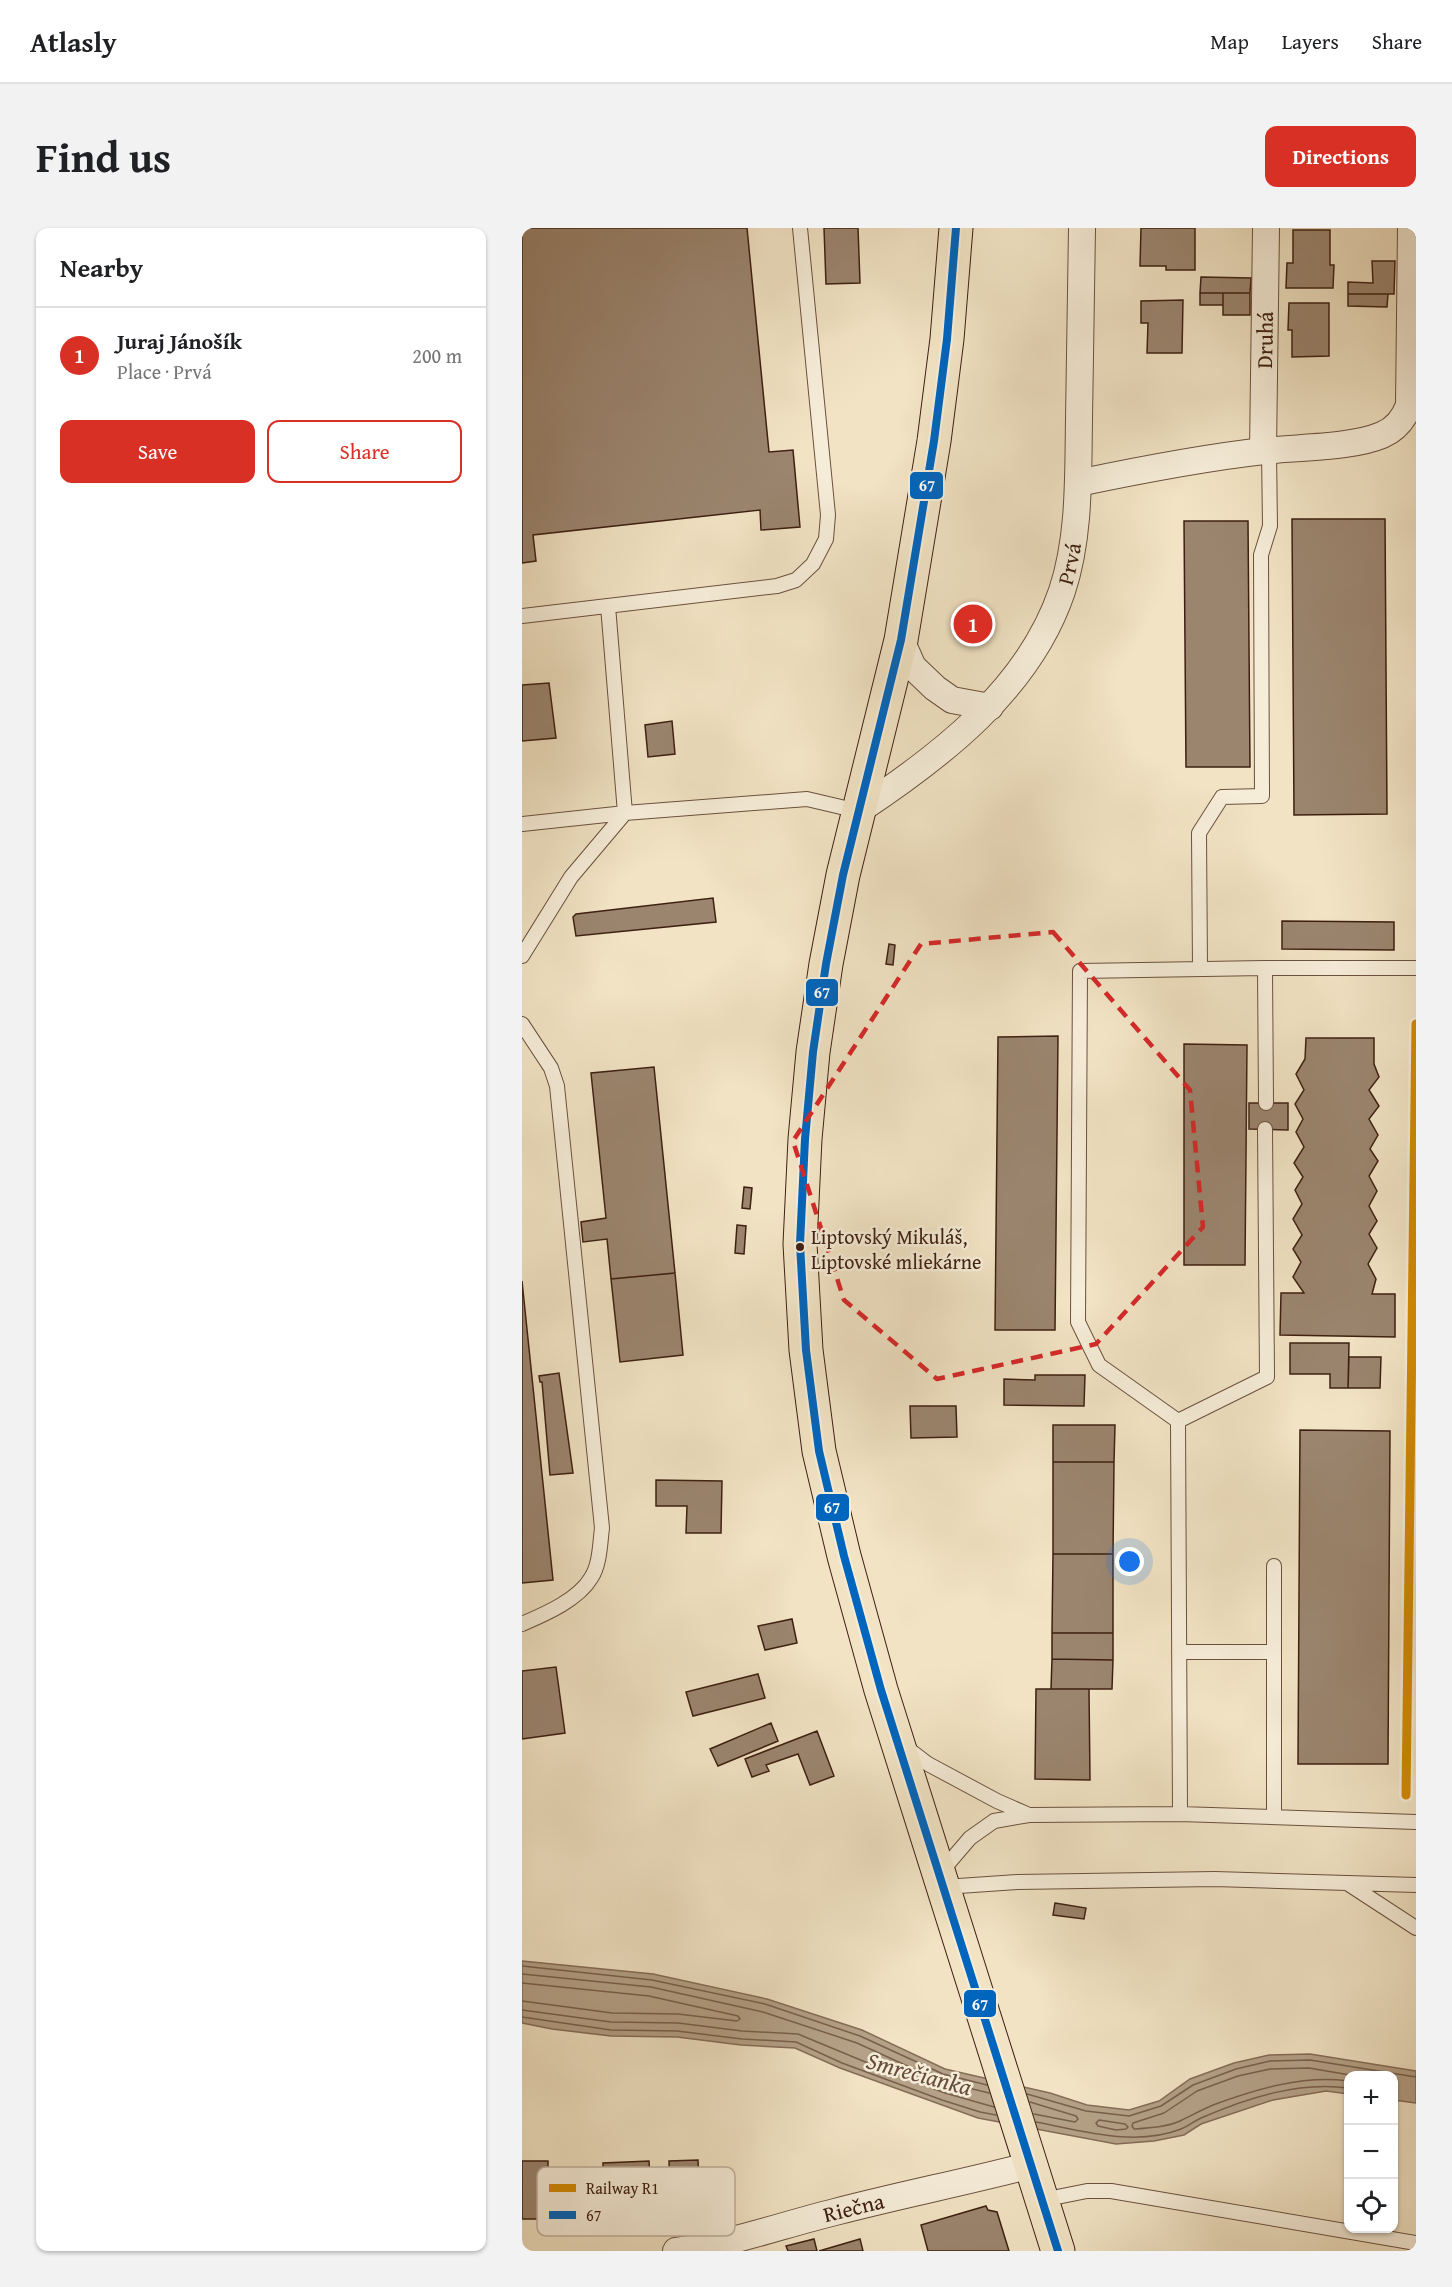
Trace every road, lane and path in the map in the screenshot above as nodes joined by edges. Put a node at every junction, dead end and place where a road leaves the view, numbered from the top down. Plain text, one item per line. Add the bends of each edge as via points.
1 (800, 228) edge
2 (956, 228) edge
3 (1082, 228) edge
4 (1266, 228) edge
5 (1411, 228) edge
6 (1266, 451) junction
7 (1078, 483) junction
8 (608, 606) junction
9 (522, 616) edge
10 (901, 640) junction
11 (990, 707) junction
12 (858, 811) junction
13 (625, 813) junction
14 (522, 824) edge
15 (528, 938) edge
16 (522, 956) edge
17 (1265, 968) junction
18 (1416, 968) edge
19 (1200, 969) junction
20 (522, 1024) edge
21 (1266, 1103) dead end
22 (1265, 1129) dead end
23 (1178, 1421) junction
24 (1274, 1566) dead end
25 (522, 1624) edge
26 (1179, 1652) junction
27 (1274, 1652) junction
28 (898, 1741) junction
29 (1180, 1814) junction
30 (1029, 1815) junction
31 (1274, 1817) junction
32 (1416, 1822) edge
33 (942, 1880) junction
34 (1348, 1884) junction
35 (1416, 1885) edge
36 (1416, 1928) edge
37 (1028, 2158) junction
38 (1042, 2200) junction
39 (1416, 2243) edge
40 (676, 2251) edge
41 (1058, 2251) edge

1 - 8 lane via 828,515 826,539 813,564 796,580 777,586
2 - 10 main road via 935,430
3 - 7 street, Prvá
4 - 6 street, Druhá
5 - 6 street via 1408,405 1404,419 1370,439
6 - 7 street via 1152,467
6 - 19 lane via 1270,526 1261,555 1262,796 1222,797 1199,833
7 - 11 street, Prvá via 1073,542 1062,591 1029,657
8 - 9 lane
8 - 13 lane
10 - 11 street via 913,667 935,688 952,700
10 - 12 main road
11 - 12 street, Prvá via 914,773
12 - 13 lane via 807,799
12 - 28 main road via 833,922 813,1052 800,1244 806,1350 819,1451 844,1556
13 - 14 lane
13 - 15 lane via 571,877
15 - 16 lane
17 - 18 lane
17 - 19 lane
17 - 21 lane
19 - 23 lane via 1080,971 1078,1322 1099,1365
20 - 25 lane via 551,1068 556,1086 602,1528 592,1578 578,1593
22 - 23 lane via 1267,1377
23 - 26 lane
24 - 27 lane
26 - 27 lane
26 - 29 lane
27 - 31 lane
28 - 30 lane via 928,1764
28 - 33 main road
29 - 30 lane
29 - 31 lane
30 - 33 lane via 994,1821 970,1838
31 - 32 lane
33 - 34 lane via 1263,1879
33 - 37 main road
34 - 35 lane
34 - 36 lane
37 - 38 main road
37 - 40 street, Riečna via 719,2245
38 - 39 lane via 1087,2191 1111,2191
38 - 41 main road

